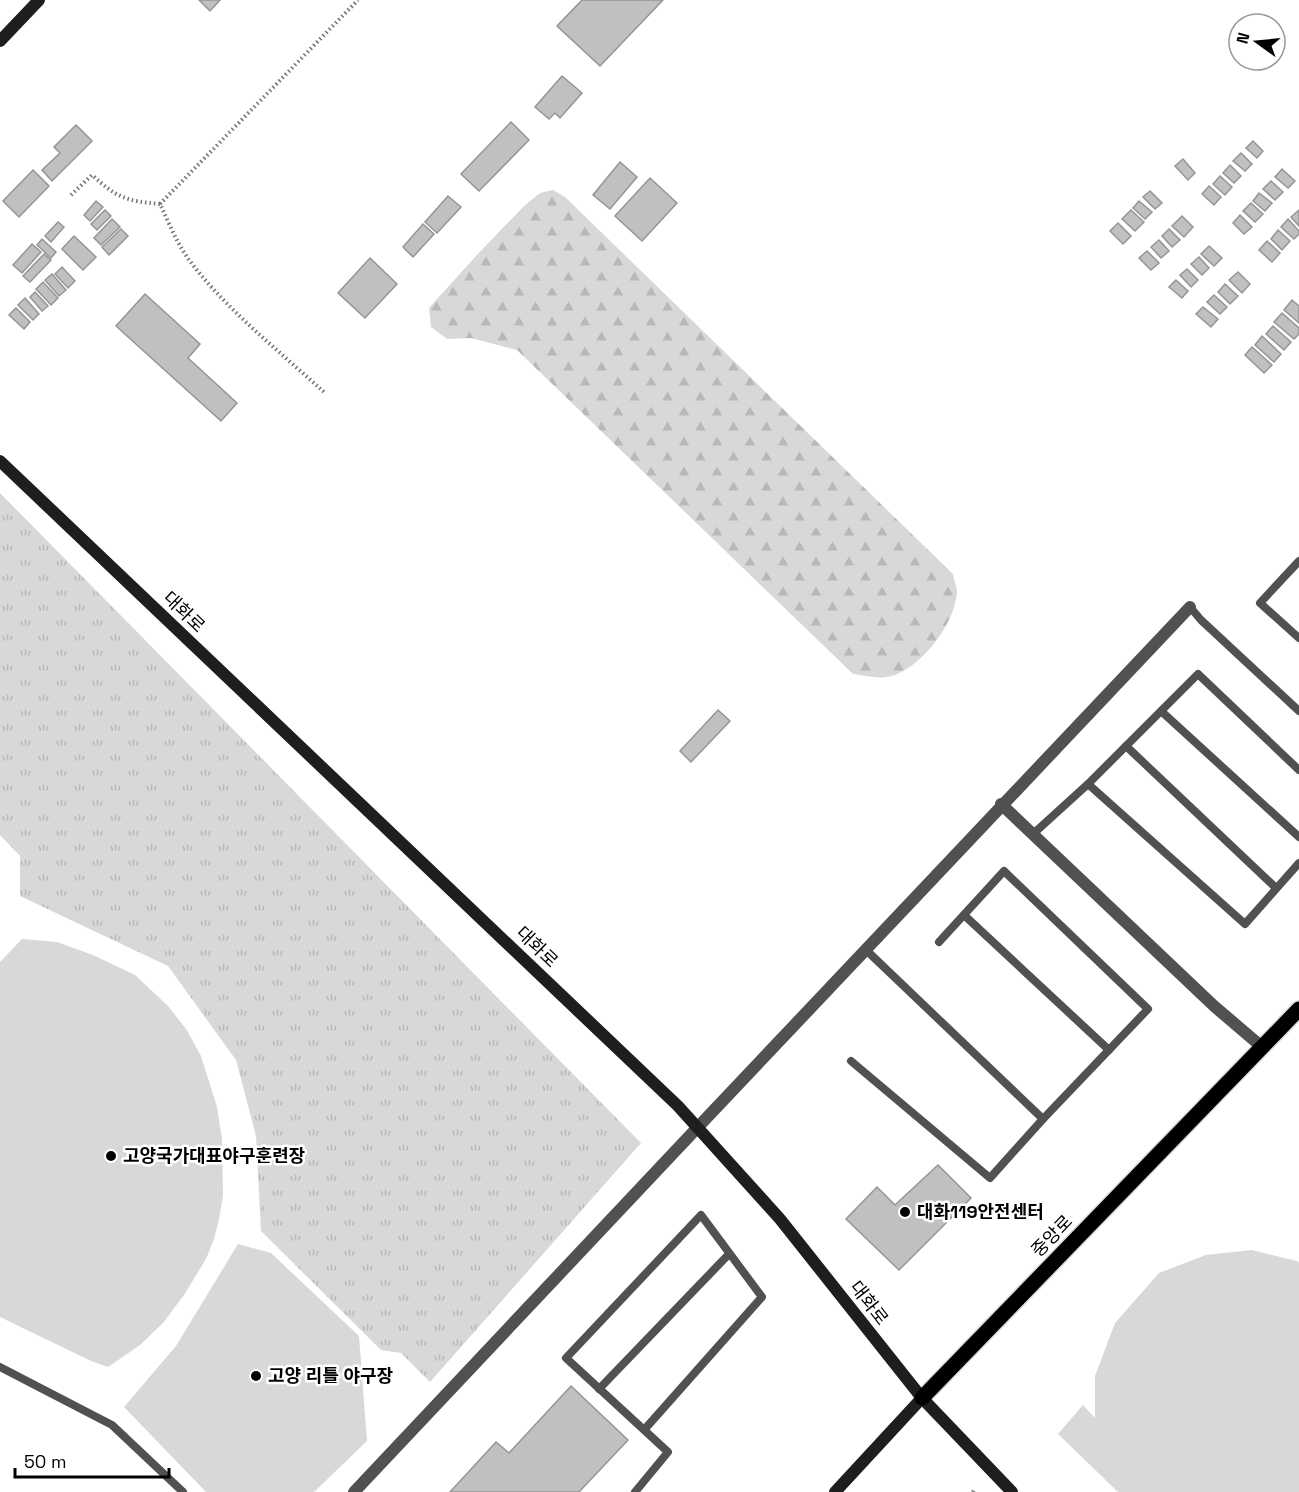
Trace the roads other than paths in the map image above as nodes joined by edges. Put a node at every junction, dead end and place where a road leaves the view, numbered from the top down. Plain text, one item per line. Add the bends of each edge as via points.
1 (39, 0) edge
2 (0, 41) edge
3 (0, 461) edge
4 (1299, 561) edge
5 (1190, 608) joint
6 (1299, 638) edge
7 (1161, 711) junction
8 (1299, 711) edge
9 (1126, 746) junction
10 (1299, 770) edge
11 (1088, 784) junction
12 (1001, 804) junction
13 (1033, 834) junction
14 (1299, 837) edge
15 (1299, 863) edge
16 (1276, 888) junction
17 (964, 915) junction
18 (939, 942) dead end
19 (865, 949) junction
20 (1299, 1009) edge
21 (1262, 1047) junction
22 (1109, 1050) junction
23 (851, 1061) dead end
24 (1043, 1119) junction
25 (699, 1128) junction
26 (729, 1254) junction
27 (0, 1367) edge
28 (599, 1389) junction
29 (922, 1398) junction
30 (644, 1430) junction
31 (640, 1490) edge
32 (183, 1492) edge
33 (354, 1492) edge
34 (835, 1492) edge
35 (1012, 1492) edge

1 - 2 street
3 - 25 street, 대화로
4 - 6 lane via 1260,603
5 - 8 lane
5 - 12 street
7 - 9 lane
7 - 10 lane via 1198,674
7 - 14 lane
9 - 11 lane
9 - 16 lane
11 - 13 lane
11 - 16 lane via 1245,924
12 - 13 street
12 - 19 street
13 - 21 street
15 - 16 lane
17 - 18 lane
17 - 22 lane
17 - 22 lane via 1004,872 1148,1009
19 - 24 lane
19 - 25 street
20 - 21 main road, 중앙로
21 - 29 main road, 중앙로
22 - 24 lane
23 - 24 lane via 990,1178
25 - 29 street, 대화로 via 780,1220
25 - 33 street
26 - 28 lane
26 - 28 lane via 702,1215 566,1358
26 - 30 lane via 762,1297
27 - 32 lane via 112,1425
28 - 30 lane
29 - 34 street, 중앙로
29 - 35 street, 대화로
30 - 31 lane via 668,1452

